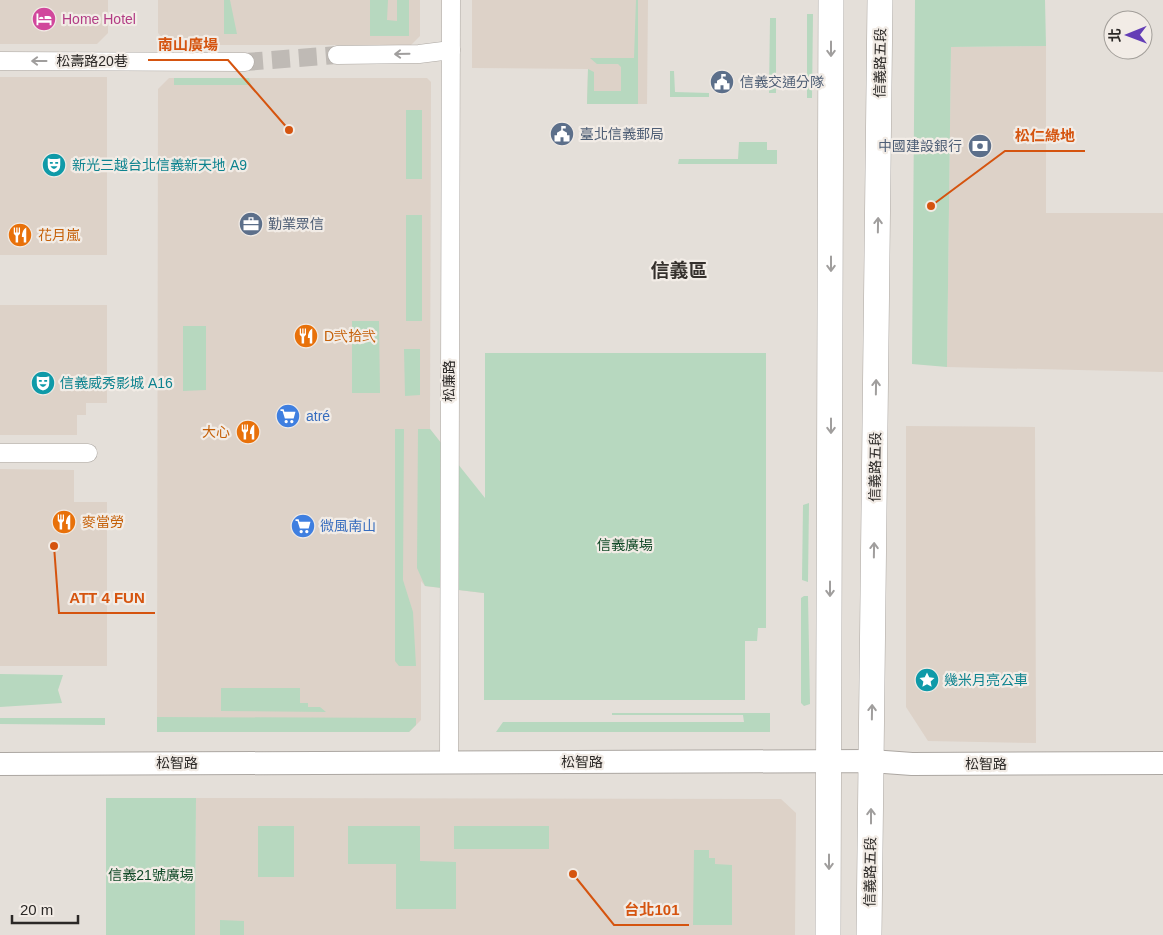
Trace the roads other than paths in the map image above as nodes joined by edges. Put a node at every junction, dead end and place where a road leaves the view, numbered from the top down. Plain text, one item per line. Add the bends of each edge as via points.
1 (451, 0) edge
2 (831, 0) edge
3 (880, 0) edge
4 (450, 50) junction
5 (337, 55) tunnel mouth
6 (0, 61) edge
7 (245, 62) tunnel mouth
8 (0, 453) edge
9 (88, 453) dead end
10 (830, 761) junction
11 (871, 761) junction
12 (449, 762) junction
13 (1163, 763) edge
14 (0, 764) edge
15 (828, 935) edge
16 (870, 935) edge

1 - 4 street, 松廉路
2 -> 10 main road
11 -> 3 main road, 信義路五段
4 -> 5 street via 419,54
4 - 12 street, 松廉路
7 -> 6 street, 松壽路20巷
8 - 9 street
10 - 11 street, 松智路
10 - 12 street, 松智路
10 -> 15 main road
11 - 13 street, 松智路 via 912,764
16 -> 11 main road, 信義路五段
12 - 14 street, 松智路

